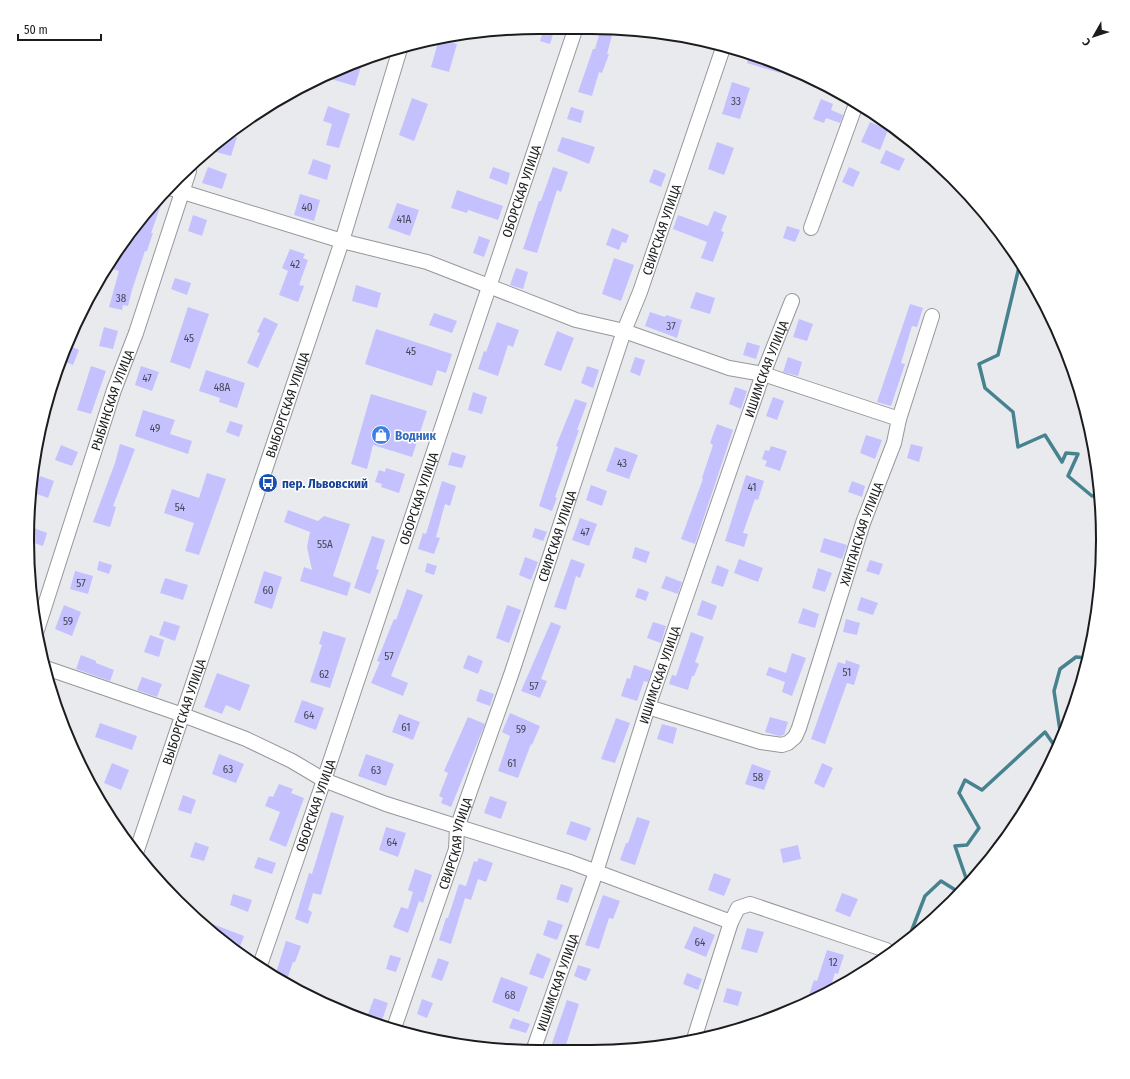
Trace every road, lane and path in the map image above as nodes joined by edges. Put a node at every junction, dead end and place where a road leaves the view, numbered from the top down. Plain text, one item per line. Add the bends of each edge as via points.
1 (574, 34) edge
2 (722, 51) edge
3 (398, 54) edge
4 (854, 109) edge
5 (176, 190) edge
6 (811, 228) dead end
7 (342, 240) junction
8 (488, 286) junction
9 (792, 301) dead end
10 (932, 316) dead end
11 (624, 331) junction
12 (763, 374) junction
13 (899, 419) junction
14 (41, 619) edge
15 (51, 670) edge
16 (648, 707) junction
17 (183, 714) junction
18 (324, 780) junction
19 (457, 828) junction
20 (138, 847) edge
21 (596, 872) junction
22 (731, 922) junction
23 (886, 950) dead end
24 (261, 961) edge
25 (395, 1024) edge
26 (696, 1034) edge
27 (535, 1045) edge

1 - 8 street, ОБОРСКАЯ УЛИЦА
2 - 11 street, СВИРСКАЯ УЛИЦА via 640,292
3 - 7 street, ВЫБОРГСКАЯ УЛИЦА
4 - 6 street
5 - 7 street
5 - 14 street, РЫБИНСКАЯ УЛИЦА via 136,333 114,390
7 - 8 street via 427,262
7 - 17 street, ВЫБОРГСКАЯ УЛИЦА
8 - 11 street via 576,320
8 - 18 street, ОБОРСКАЯ УЛИЦА
9 - 12 street, ИШИМСКАЯ УЛИЦА
10 - 13 street, ХИНГАНСКАЯ УЛИЦА
11 - 12 street via 729,368
11 - 19 street, СВИРСКАЯ УЛИЦА via 512,672
12 - 13 street
12 - 16 street, ИШИМСКАЯ УЛИЦА
13 - 16 street, ХИНГАНСКАЯ УЛИЦА via 892,448 863,523 795,737 782,745 761,742
15 - 17 street
16 - 21 street, ИШИМСКАЯ УЛИЦА
17 - 18 street via 246,739
17 - 20 street, ВЫБОРГСКАЯ УЛИЦА
18 - 19 street
18 - 24 street, ОБОРСКАЯ УЛИЦА
19 - 21 street
19 - 25 street, СВИРСКАЯ УЛИЦА via 456,849
21 - 22 street
21 - 27 street, ИШИМСКАЯ УЛИЦА
22 - 23 street via 738,908 750,904
22 - 26 street

